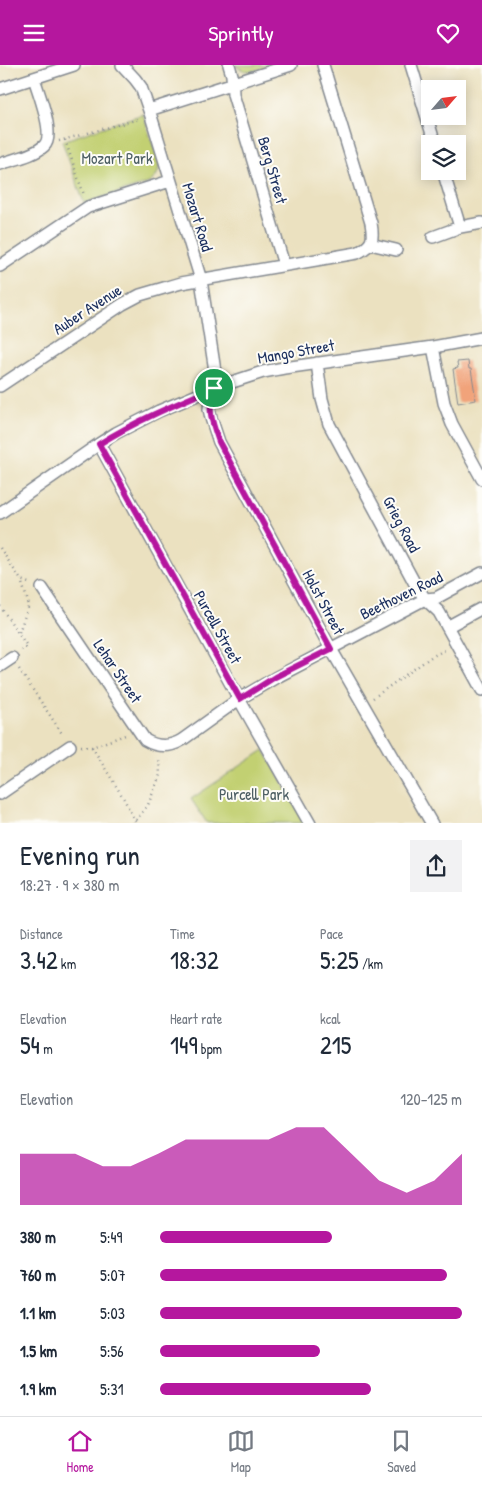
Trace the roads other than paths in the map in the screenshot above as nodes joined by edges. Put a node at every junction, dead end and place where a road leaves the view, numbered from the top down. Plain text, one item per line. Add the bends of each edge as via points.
1 (74, 65) edge
2 (122, 65) edge
3 (230, 65) edge
4 (291, 65) edge
5 (322, 65) edge
6 (411, 65) edge
7 (45, 69) edge
8 (34, 78) junction
9 (233, 84) junction
10 (0, 89) edge
11 (150, 113) junction
12 (432, 135) edge
13 (0, 164) edge
14 (446, 180) edge
15 (170, 181) junction
16 (482, 223) edge
17 (460, 227) junction
18 (432, 237) dead end
19 (370, 244) junction
20 (396, 250) dead end
21 (284, 265) junction
22 (0, 266) edge
23 (201, 280) junction
24 (482, 338) edge
25 (433, 347) junction
26 (317, 363) junction
27 (0, 386) edge
28 (214, 388) junction
29 (99, 444) junction
30 (482, 479) edge
31 (0, 513) edge
32 (482, 573) edge
33 (42, 588) road end
34 (425, 599) junction
35 (482, 608) edge
36 (447, 627) junction
37 (331, 649) junction
38 (12, 658) road end
39 (0, 666) edge
40 (482, 690) edge
41 (240, 699) junction
42 (70, 746) road end
43 (158, 746) joint
44 (0, 794) edge
45 (310, 823) edge
46 (432, 823) edge

1 - 7 street
2 - 11 street, Mozart Road via 138,83
3 - 9 street, Berg Street
4 - 9 street
5 - 19 street via 371,223 373,238
6 - 12 street
7 - 8 street
8 - 10 street
8 - 13 street via 48,124 46,144
9 - 11 street
9 - 21 street, Berg Street via 233,94
11 - 15 street, Mozart Road
14 - 17 street
15 - 22 street via 88,207
15 - 23 street, Mozart Road
16 - 17 street
17 - 18 street
19 - 20 street
19 - 21 street via 357,253
21 - 23 street
23 - 27 street, Auber Avenue via 150,291 131,299
23 - 28 street, Mozart Road via 214,358
24 - 25 street, Mango Street
25 - 26 street, Mango Street
25 - 30 street via 444,403
26 - 28 street, Mango Street via 263,372
26 - 34 street, Grieg Road via 329,424
28 - 29 street, Mango Street via 159,411
28 - 37 street, Holst Street via 210,409 219,442
29 - 31 street, Mango Street
29 - 41 street, Purcell Street
32 - 34 street, Beethoven Road via 436,598
33 - 43 street, Lehar Street via 145,740
34 - 36 street, Grieg Road
34 - 37 street, Beethoven Road
35 - 36 street
36 - 40 street, Grieg Road
37 - 41 street, Beethoven Road
37 - 46 street, Holst Street
38 - 39 street
41 - 43 street, Beethoven Road via 182,740
41 - 45 street, Purcell Street
42 - 44 street

